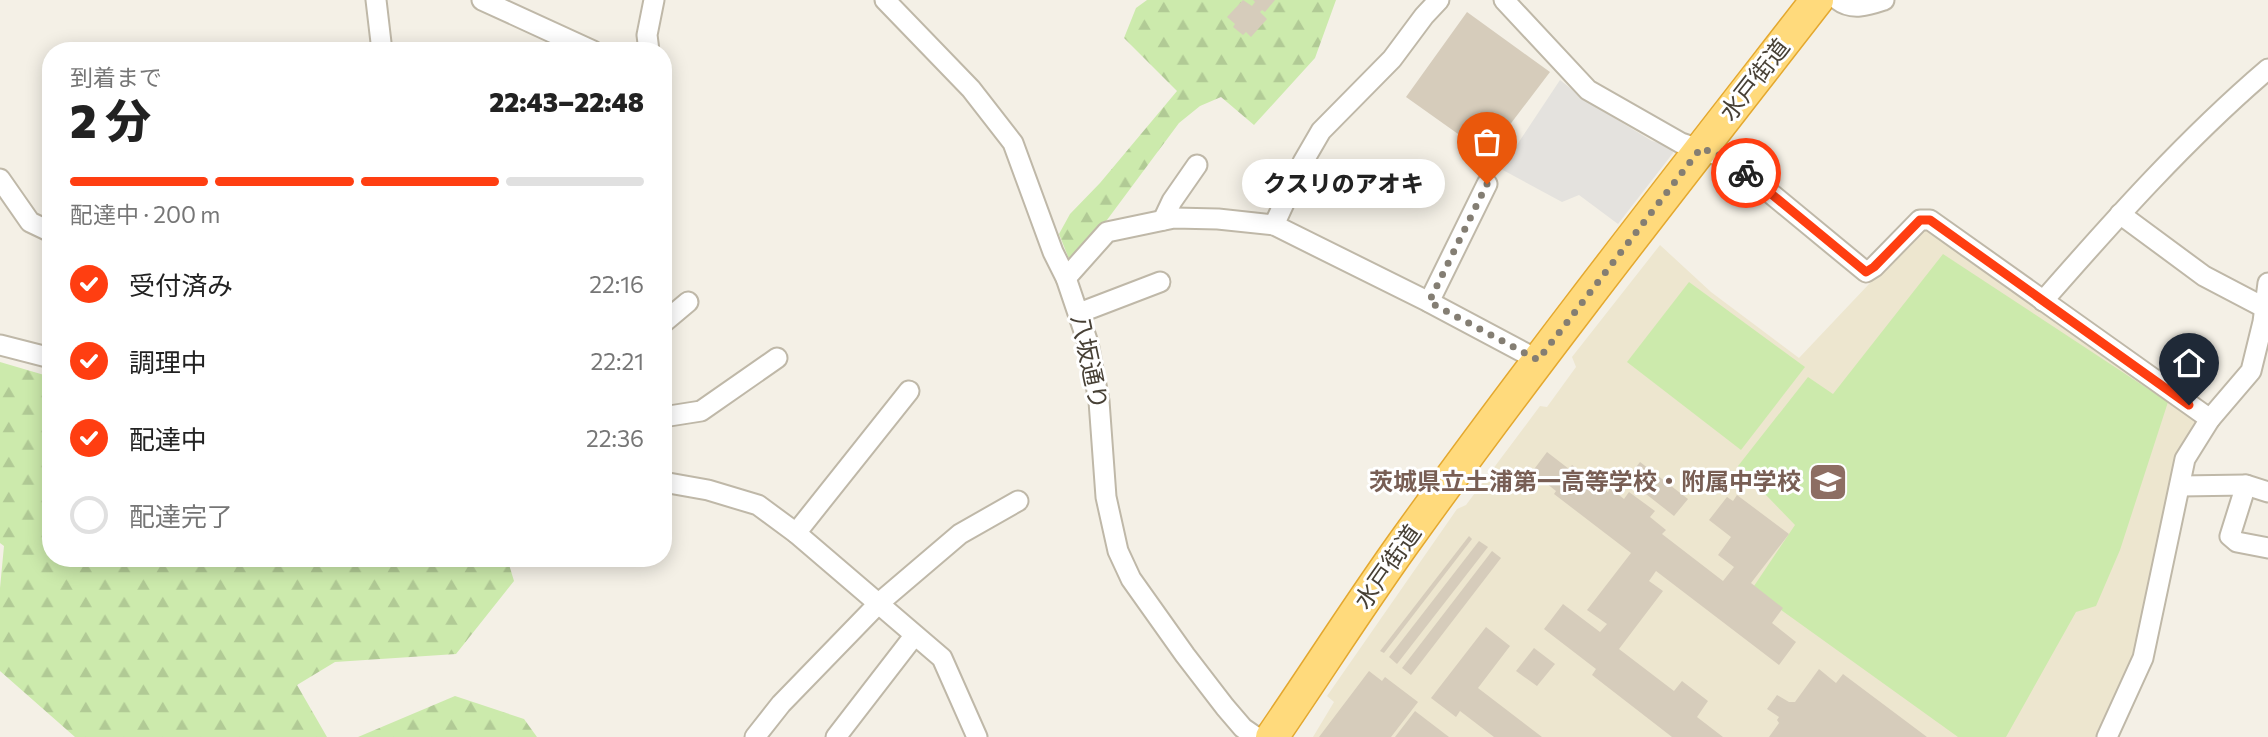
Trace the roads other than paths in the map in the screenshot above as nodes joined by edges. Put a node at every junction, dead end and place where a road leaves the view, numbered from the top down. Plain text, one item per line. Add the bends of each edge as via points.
1 (376, 0) edge
2 (482, 0) edge
3 (654, 0) edge
4 (885, 0) edge
5 (1439, 0) edge
6 (1504, 0) edge
7 (1817, 0) edge
8 (1838, 0) edge
9 (1884, 0) edge
10 (381, 42) edge
11 (573, 42) edge
12 (648, 42) edge
13 (2268, 69) edge
14 (1701, 148) junction
15 (1197, 164) dead end
16 (1487, 184) dead end
17 (2, 187) edge
18 (2120, 214) junction
19 (1163, 220) junction
20 (1274, 225) junction
21 (42, 228) edge
22 (1066, 278) junction
23 (1160, 282) dead end
24 (2268, 283) edge
25 (2043, 301) junction
26 (688, 302) dead end
27 (1429, 302) junction
28 (2265, 309) junction
29 (1079, 313) junction
30 (672, 316) edge
31 (0, 345) edge
32 (42, 356) edge
33 (776, 358) dead end
34 (1538, 360) junction
35 (909, 391) dead end
36 (672, 416) edge
37 (2210, 419) junction
38 (672, 484) edge
39 (2246, 485) junction
40 (2180, 486) junction
41 (2268, 492) edge
42 (1018, 501) dead end
43 (796, 533) junction
44 (2268, 548) edge
45 (878, 603) junction
46 (914, 636) junction
47 (755, 737) edge
48 (836, 737) edge
49 (977, 737) edge
50 (1256, 737) edge
51 (1272, 737) edge
52 (2107, 737) edge

1 - 10 street
2 - 11 street
3 - 12 street
4 - 22 street, 八坂通り via 971,89 1013,143
5 - 20 street via 1392,59 1321,131
6 - 14 street via 1588,90 1681,143
7 - 14 highway, 水戸街道
8 - 9 street via 1863,7
13 - 18 street via 2217,113
14 - 25 street via 1729,159 1866,272 1920,220 1930,220
14 - 34 highway, 水戸街道
15 - 19 street
16 - 27 street
17 - 21 street via 30,222
18 - 25 street
18 - 28 street via 2204,276
19 - 20 street
19 - 22 street via 1107,232
20 - 27 street
22 - 29 street, 八坂通り
23 - 29 street
24 - 28 street
25 - 37 street
26 - 30 street
27 - 34 street
28 - 37 street via 2251,371
29 - 50 street, 八坂通り via 1099,401 1104,477 1118,551 1131,579 1185,655 1243,728
31 - 32 street
33 - 36 street via 701,411
34 - 51 highway, 水戸街道 via 1401,547
35 - 43 street
37 - 40 street via 2185,459
38 - 43 street via 758,505
39 - 40 street
39 - 41 street
39 - 44 street via 2230,536 2237,542
40 - 52 street via 2143,658
42 - 45 street via 960,534
43 - 45 street
45 - 46 street
45 - 47 street
46 - 48 street
46 - 49 street via 942,658

